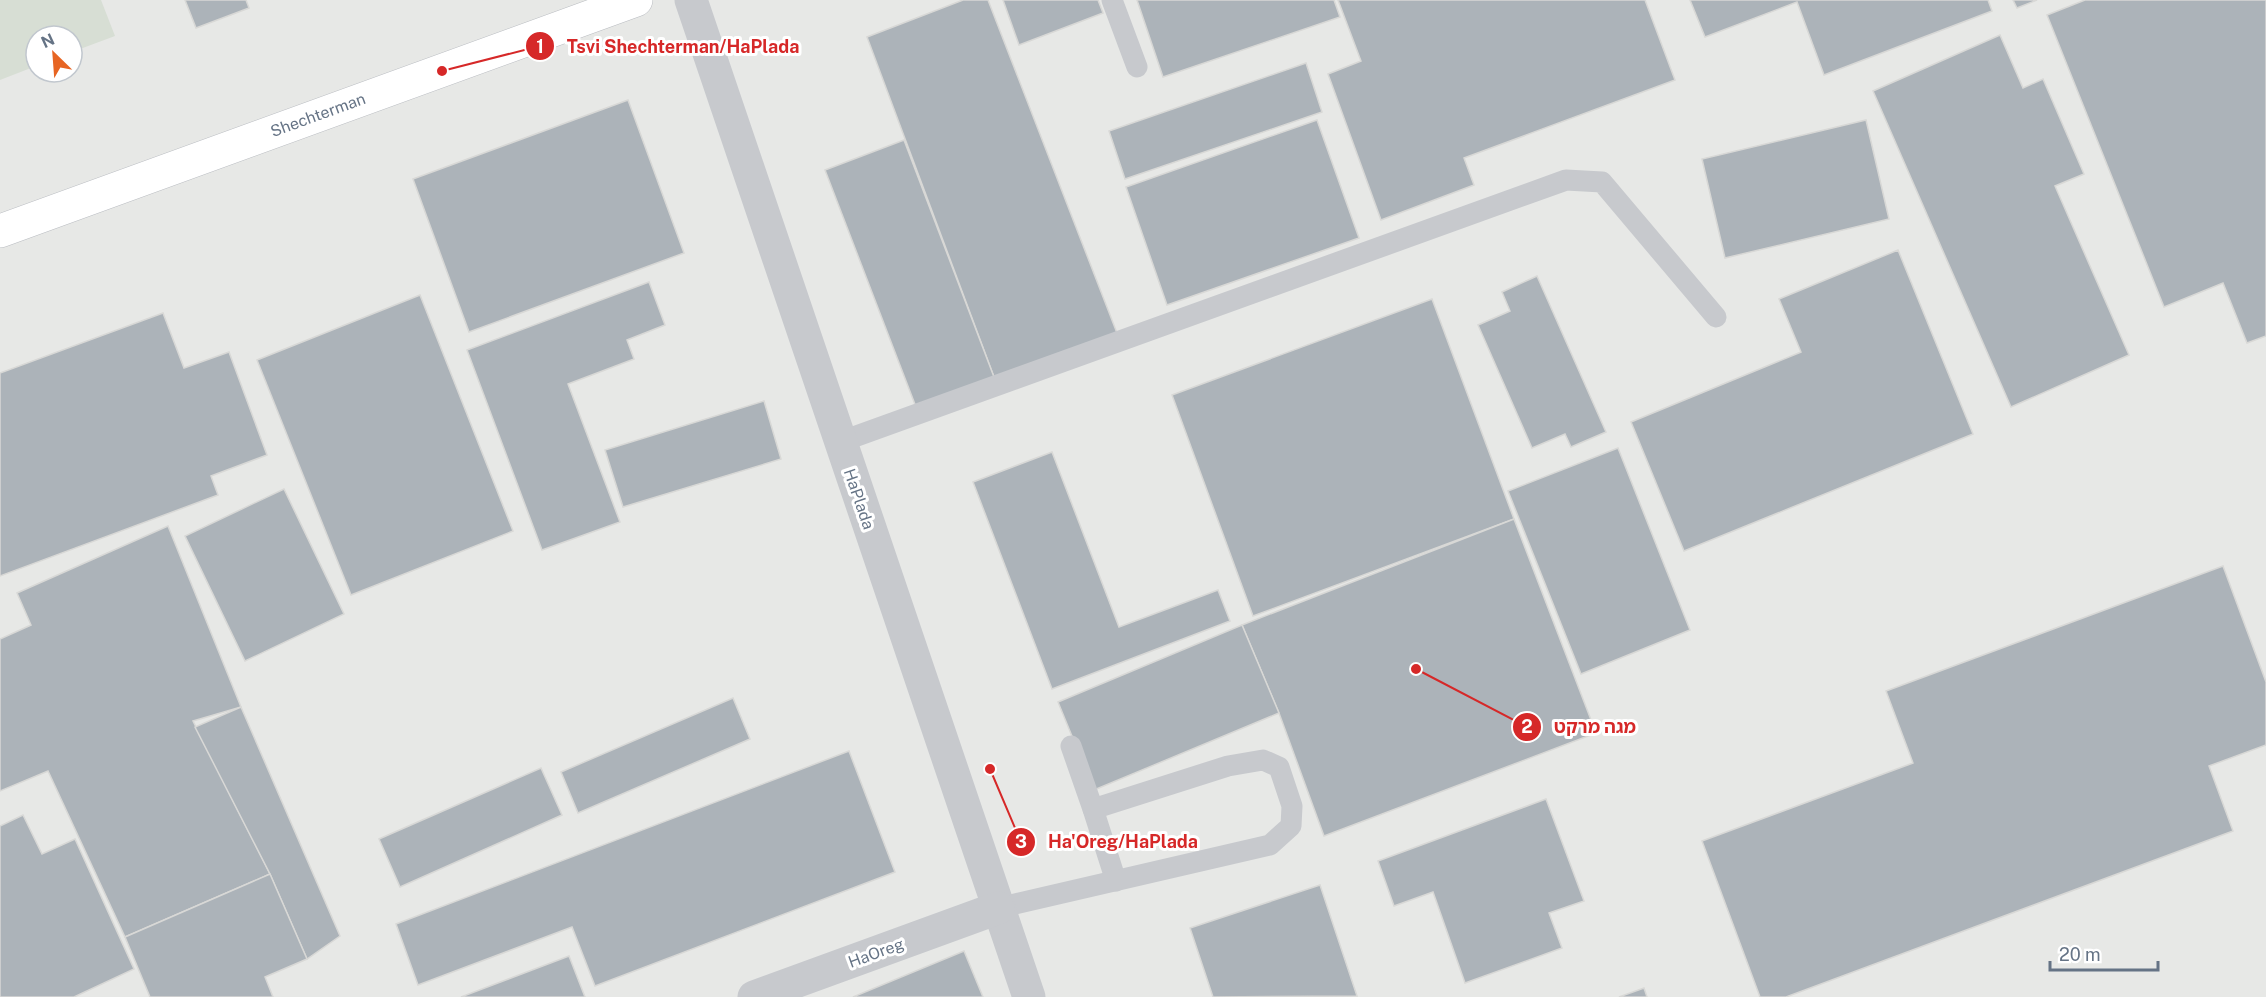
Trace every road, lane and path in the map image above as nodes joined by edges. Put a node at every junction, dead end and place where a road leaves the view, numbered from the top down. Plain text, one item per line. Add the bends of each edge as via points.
1 (636, 0) edge
2 (691, 0) edge
3 (1112, 0) edge
4 (1137, 67) dead end
5 (0, 231) edge
6 (1716, 317) dead end
7 (840, 442) junction
8 (1071, 746) dead end
9 (1094, 809) junction
10 (1116, 881) junction
11 (998, 908) junction
12 (754, 997) edge
13 (1029, 997) edge

1 - 5 street, Shechterman
2 - 7 street, HaPlada
3 - 4 lane
6 - 7 lane via 1602,182 1566,180
7 - 11 street, HaPlada
8 - 9 lane
9 - 10 lane
9 - 10 lane via 1228,766 1263,760 1279,766 1292,806 1291,826 1270,845
10 - 11 lane
11 - 12 street, HaOreg
11 - 13 street, HaPlada

